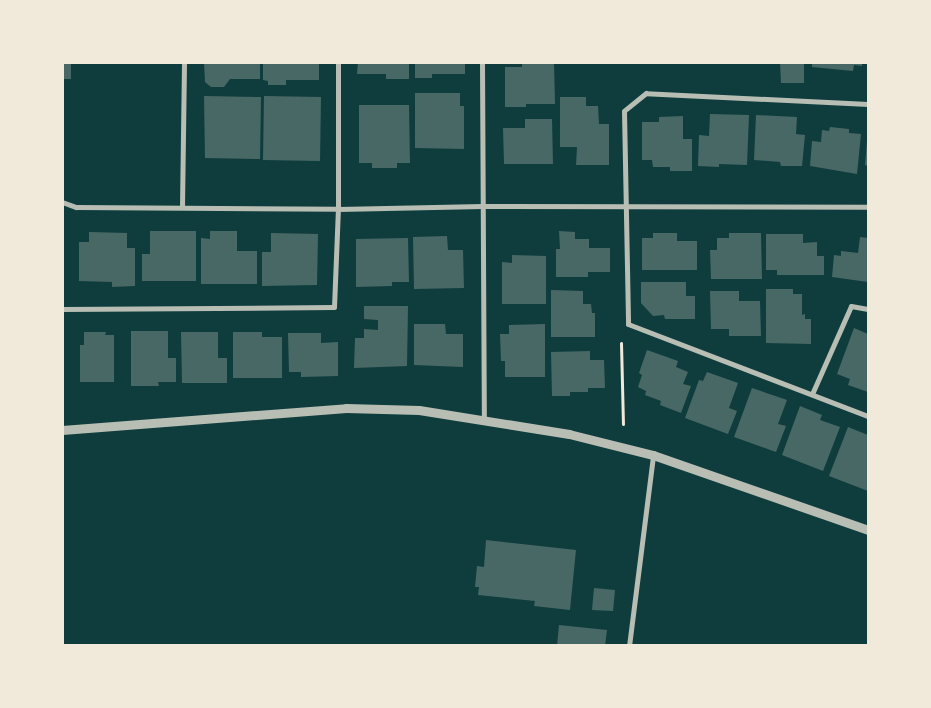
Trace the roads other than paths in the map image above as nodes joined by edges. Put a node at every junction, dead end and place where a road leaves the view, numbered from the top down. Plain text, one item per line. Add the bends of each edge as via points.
1 (184, 62) edge
2 (338, 62) edge
3 (482, 62) edge
4 (868, 104) edge
5 (62, 202) edge
6 (482, 206) junction
7 (626, 206) junction
8 (182, 207) junction
9 (868, 207) edge
10 (338, 209) junction
11 (62, 309) edge
12 (868, 309) edge
13 (812, 394) junction
14 (868, 416) edge
15 (484, 419) junction
16 (62, 430) edge
17 (653, 455) junction
18 (868, 530) edge
19 (629, 646) edge

1 - 8 street
2 - 10 street
3 - 6 street
4 - 7 street via 646,93 624,111
5 - 8 street via 76,207
6 - 7 street
6 - 10 street
6 - 15 street
7 - 9 street
7 - 13 street via 628,324
8 - 10 street
10 - 11 street via 334,307
12 - 13 street via 851,306
13 - 14 street
15 - 16 street via 419,410 346,408
15 - 17 street via 569,434
17 - 18 street
17 - 19 street

